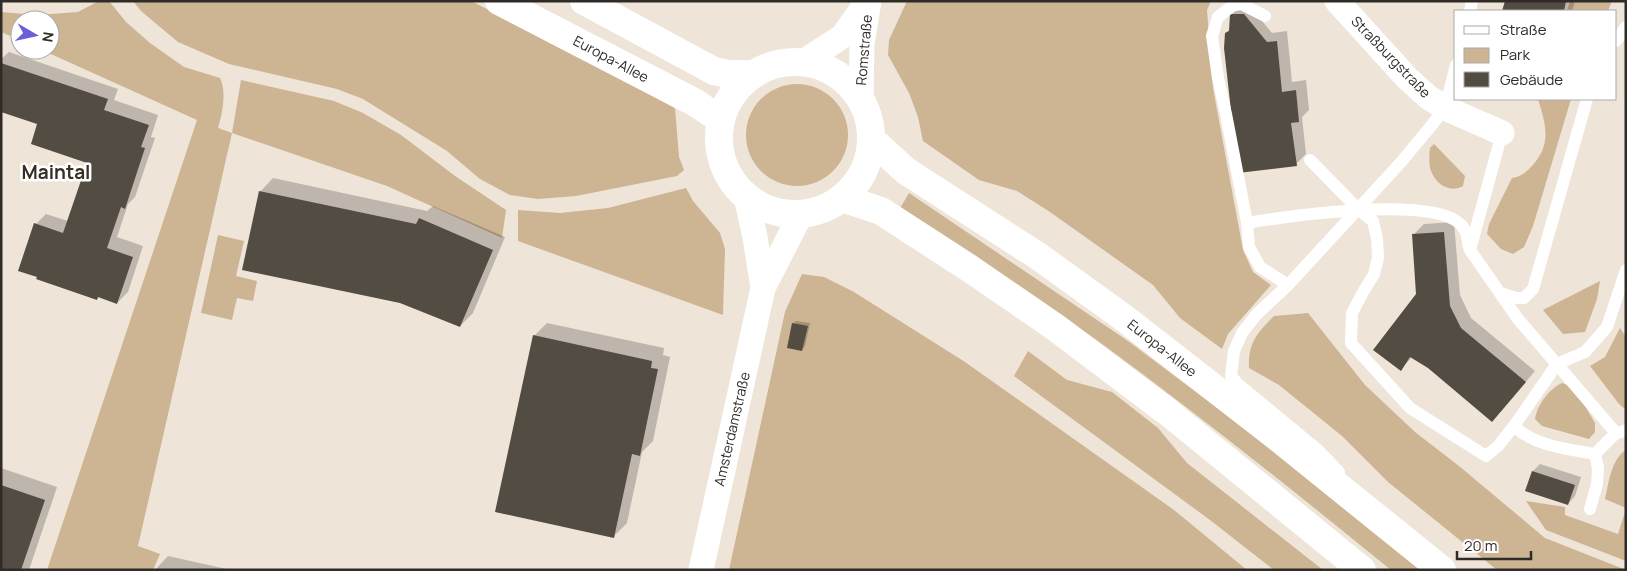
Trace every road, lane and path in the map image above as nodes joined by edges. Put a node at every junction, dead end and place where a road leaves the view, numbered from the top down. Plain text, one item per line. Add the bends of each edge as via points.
1 (499, 1) edge
2 (584, 1) edge
3 (868, 1) edge
4 (1337, 1) edge
5 (1265, 16) dead end
6 (1626, 27) edge
7 (1617, 40) edge
8 (803, 62) junction
9 (1454, 73) edge
10 (754, 74) junction
11 (861, 99) junction
12 (1587, 100) edge
13 (1445, 108) junction
14 (721, 120) junction
15 (1502, 134) joint
16 (872, 140) junction
17 (1310, 160) dead end
18 (746, 196) junction
19 (842, 198) junction
20 (1358, 209) junction
21 (801, 214) junction
22 (1246, 223) junction
23 (1470, 250) junction
24 (1626, 270) edge
25 (1288, 285) junction
26 (763, 288) junction
27 (1500, 293) junction
28 (1557, 364) junction
29 (1514, 426) junction
30 (1621, 432) edge
31 (1595, 454) junction
32 (1361, 504) junction
33 (1590, 509) dead end
34 (701, 570) edge
35 (1362, 570) edge
36 (1442, 570) edge

1 - 14 street, Europa-Allee via 696,103
2 - 10 street via 714,71
3 - 8 street, Romstraße via 843,36
3 - 11 street, Romstraße via 862,44
4 - 13 street, Straßburgstraße via 1407,78
5 - 22 lane via 1241,4 1232,6 1218,17 1212,36
6 - 7 lane
8 - 10 street via 777,64
8 - 11 street via 840,76
9 - 13 lane
10 - 14 street via 736,91
11 - 16 street via 869,118
12 - 27 lane via 1533,289 1524,298
13 - 15 street, Straßburgstraße
13 - 20 lane via 1402,162
14 - 18 street via 719,139 724,164 733,182
15 - 23 lane
16 - 19 street via 862,175
16 - 32 street, Europa-Allee via 906,171 1038,256 1124,318
17 - 20 lane
18 - 21 street via 780,213
18 - 26 street, Amsterdamstraße
19 - 21 street via 822,209
19 - 35 street via 881,211 1056,327 1169,413
20 - 22 lane
20 - 23 lane via 1427,212 1448,217 1466,230
20 - 25 lane
20 - 29 lane via 1373,221 1378,258 1374,274 1352,313 1351,342 1410,408 1486,456
21 - 26 street, Amsterdamstraße
22 - 25 lane via 1249,247 1260,267
23 - 27 lane
24 - 28 lane via 1607,327 1585,352
25 - 32 lane via 1242,333 1234,352 1231,376 1318,450
26 - 34 street, Amsterdamstraße
27 - 28 lane
28 - 29 lane
28 - 30 lane
29 - 31 lane via 1522,434 1554,446
30 - 31 lane
31 - 33 lane via 1597,484
32 - 36 street, Europa-Allee

